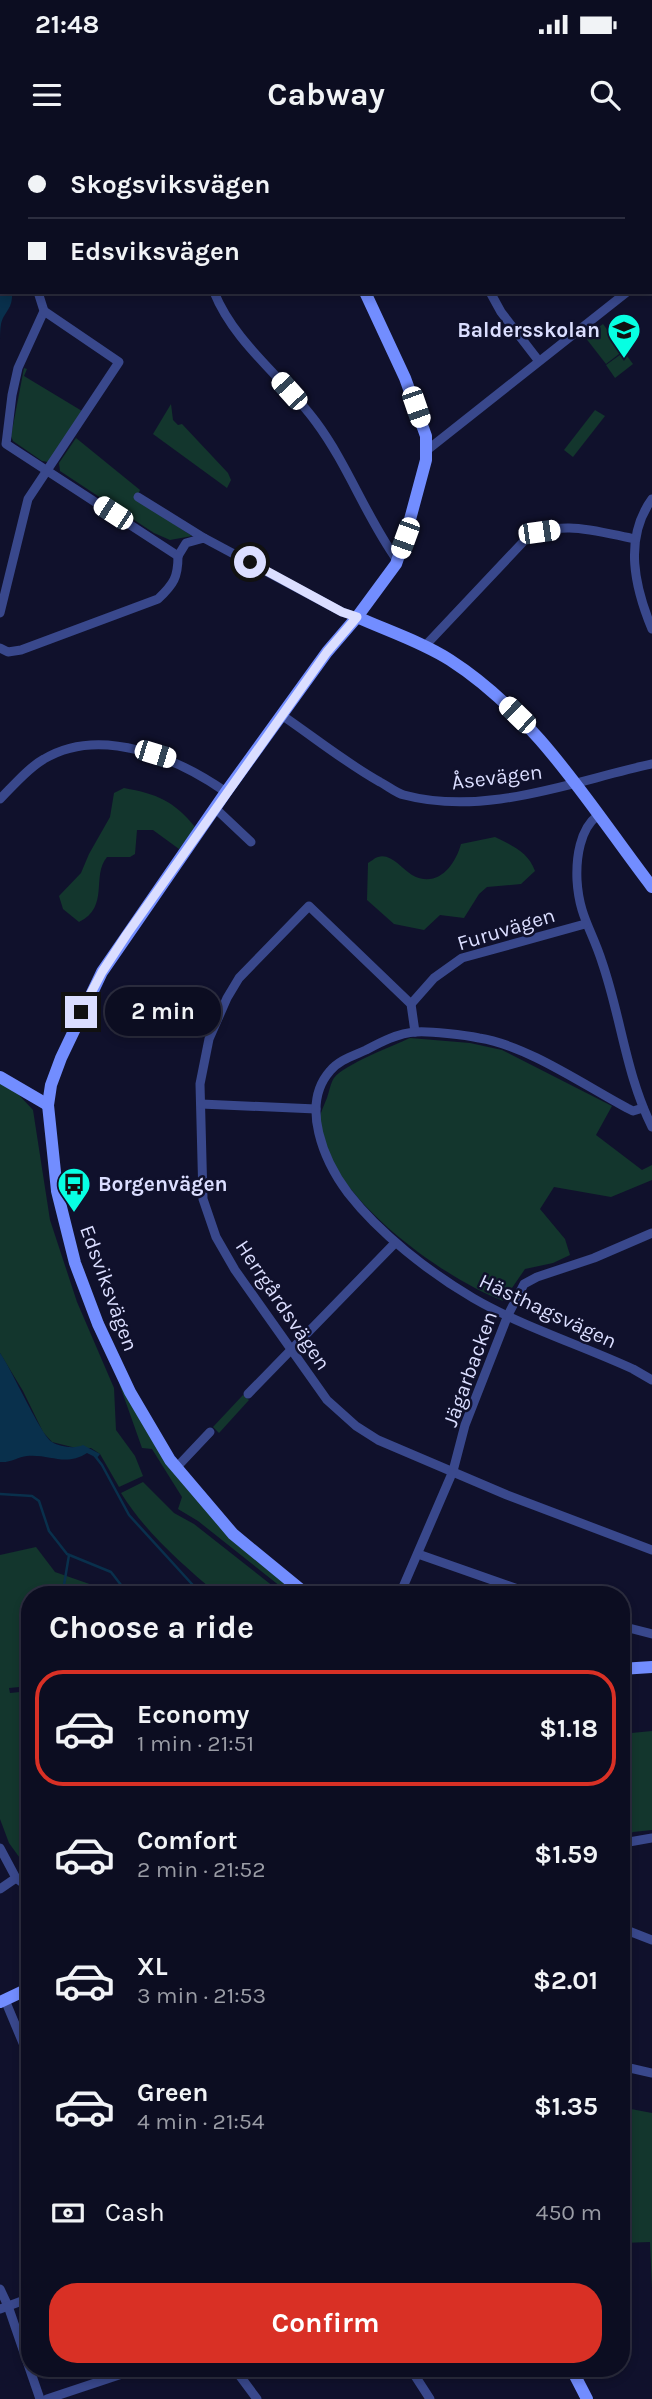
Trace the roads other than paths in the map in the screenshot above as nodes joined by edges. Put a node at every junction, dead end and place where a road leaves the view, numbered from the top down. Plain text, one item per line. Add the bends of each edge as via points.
1 (39, 294) edge
2 (215, 294) edge
3 (366, 294) edge
4 (491, 294) edge
5 (624, 294) edge
6 (44, 310) junction
7 (538, 360) junction
8 (426, 451) junction
9 (48, 471) junction
10 (138, 497) dead end
11 (652, 499) edge
12 (204, 537) junction
13 (635, 539) junction
14 (178, 556) junction
15 (397, 560) junction
16 (0, 613) edge
17 (357, 617) junction
18 (652, 629) edge
19 (424, 647) junction
20 (0, 649) edge
21 (283, 716) junction
22 (652, 764) edge
23 (575, 784) junction
24 (226, 792) junction
25 (0, 799) edge
26 (216, 809) junction
27 (597, 816) junction
28 (251, 842) dead end
29 (652, 887) edge
30 (585, 923) junction
31 (411, 1004) junction
32 (415, 1032) junction
33 (0, 1077) edge
34 (201, 1104) junction
35 (48, 1105) junction
36 (643, 1108) junction
37 (316, 1110) junction
38 (652, 1127) edge
39 (652, 1233) edge
40 (395, 1243) junction
41 (508, 1315) junction
42 (292, 1349) junction
43 (652, 1380) edge
44 (248, 1394) dead end
45 (211, 1433) dead end
46 (176, 1468) junction
47 (453, 1471) junction
48 (652, 1550) edge
49 (418, 1554) junction
50 (296, 1586) edge
51 (404, 1586) edge
52 (509, 1586) edge
53 (630, 1628) edge
54 (652, 1634) edge
55 (652, 1667) edge
56 (630, 1668) edge
57 (652, 1838) edge
58 (630, 1842) edge
59 (0, 1848) edge
60 (16, 1878) junction
61 (21, 1882) edge
62 (0, 1889) edge
63 (630, 1931) edge
64 (652, 1940) edge
65 (21, 1992) edge
66 (3, 2001) edge
67 (21, 2040) edge
68 (630, 2068) edge
69 (652, 2073) edge
70 (0, 2289) edge
71 (21, 2301) edge
72 (4, 2307) edge
73 (21, 2350) edge
74 (31, 2377) edge
75 (113, 2377) edge
76 (241, 2377) edge
77 (416, 2377) edge
78 (576, 2377) edge
79 (40, 2399) edge
80 (47, 2399) edge
81 (257, 2399) edge
82 (430, 2399) edge
83 (587, 2399) edge

1 - 6 street
2 - 15 street via 221,310 249,346 316,422
3 - 8 street, Edsviksvägen via 416,407
4 - 7 street
5 - 7 street
6 - 9 street via 18,368 6,444
6 - 9 street via 119,362
7 - 8 street
8 - 15 street, Edsviksvägen
9 - 14 street
9 - 16 street via 28,499
10 - 12 street
11 - 13 street
12 - 14 street via 186,543
12 - 17 street
13 - 18 street via 634,575
13 - 19 street via 574,527 534,533
14 - 20 street via 178,573 158,599 21,650
15 - 17 street, Edsviksvägen
17 - 19 street
17 - 21 street, Edsviksvägen
19 - 23 street via 500,698 537,735
21 - 23 street, Åsevägen via 402,794 453,803
21 - 24 street, Edsviksvägen
22 - 23 street, Åsevägen
23 - 27 street
24 - 25 street via 170,759 96,745 78,746 42,760
24 - 26 street, Edsviksvägen
26 - 28 street
26 - 35 street, Edsviksvägen via 102,972 61,1058
27 - 29 street
27 - 30 street via 588,823 581,843 577,877
30 - 31 street, Furuvägen via 461,958 434,978
30 - 36 street via 602,961
31 - 32 street
31 - 34 street, Herrgårdsvägen via 309,906 239,978 227,998 209,1039
32 - 36 street, Hästhagsvägen via 497,1042 633,1111
32 - 37 street, Hästhagsvägen via 339,1062 321,1083
33 - 35 street
34 - 37 street
34 - 42 street, Herrgårdsvägen via 203,1199 216,1237
35 - 46 street, Edsviksvägen via 57,1191 75,1263 130,1392
36 - 38 street
37 - 40 street, Hästhagsvägen via 322,1145 347,1191
39 - 41 street, Jägarbacken via 524,1284
40 - 41 street, Hästhagsvägen via 473,1298
40 - 42 street
41 - 43 street, Hästhagsvägen
41 - 47 street, Jägarbacken via 465,1425
42 - 44 street
42 - 47 street, Herrgårdsvägen via 327,1400 356,1426
45 - 46 street
46 - 50 street, Edsviksvägen via 233,1534
47 - 48 street, Herrgårdsvägen
47 - 49 street, Jägarbacken
49 - 51 street, Jägarbacken
49 - 52 street
53 - 54 street
55 - 56 street
57 - 58 street
59 - 60 street
60 - 61 street
60 - 62 street
63 - 64 street
65 - 66 street
66 - 67 street
68 - 69 street
70 - 72 street
71 - 72 street
72 - 73 street
74 - 79 street
75 - 80 street
76 - 81 street
77 - 82 street
78 - 83 street

